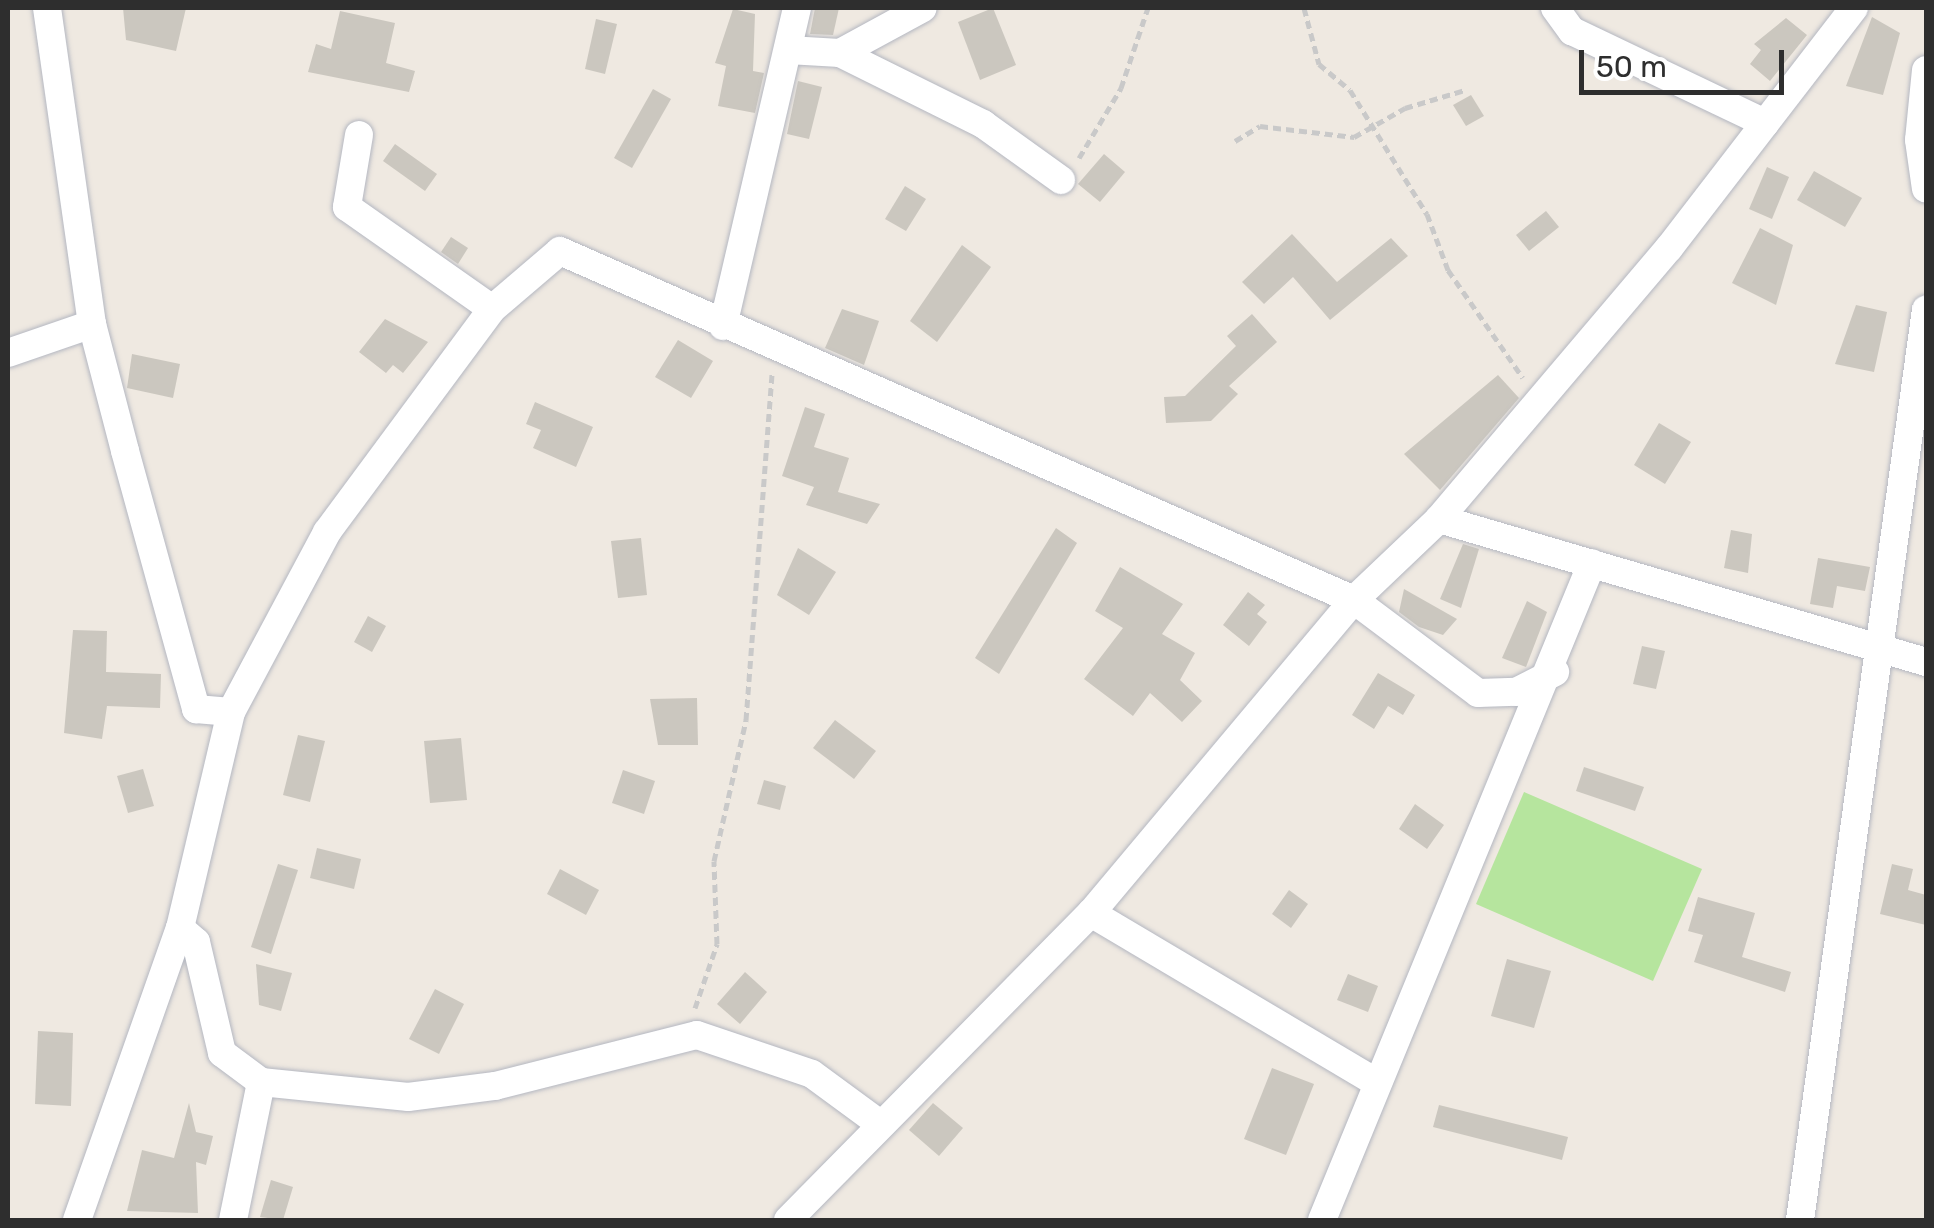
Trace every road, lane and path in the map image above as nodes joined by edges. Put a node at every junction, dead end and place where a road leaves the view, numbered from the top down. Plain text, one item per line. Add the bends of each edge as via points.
1 (46, 8) edge
2 (798, 8) edge
3 (924, 8) edge
4 (1148, 8) edge
5 (1304, 8) edge
6 (1555, 8) edge
7 (1854, 8) edge
8 (788, 50) junction
9 (840, 53) junction
10 (1926, 70) edge
11 (1465, 90) dead end
12 (1765, 123) junction
13 (1368, 130) junction
14 (358, 136) dead end
15 (1235, 141) dead end
16 (1061, 180) joint
17 (1926, 188) edge
18 (492, 309) junction
19 (1926, 310) edge
20 (92, 324) junction
21 (723, 326) junction
22 (775, 350) junction
23 (8, 353) edge
24 (1540, 403) junction
25 (1439, 518) junction
26 (1592, 563) junction
27 (1354, 600) junction
28 (1877, 646) junction
29 (1926, 662) edge
30 (1555, 672) junction
31 (231, 712) junction
32 (1092, 912) junction
33 (180, 928) junction
34 (697, 1035) junction
35 (261, 1082) junction
36 (1376, 1082) junction
37 (876, 1121) junction
38 (77, 1220) edge
39 (233, 1220) edge
40 (788, 1220) edge
41 (1322, 1220) edge
42 (1800, 1220) edge

1 - 20 street
2 - 8 street
3 - 9 street
4 - 16 path via 1099,133
5 - 13 path via 1319,64 1350,90
6 - 12 street via 1572,31
7 - 12 street
8 - 9 street
8 - 21 street
9 - 16 street via 983,124
10 - 17 street via 1919,140
11 - 13 path
12 - 24 street
13 - 15 path via 1354,137 1260,126
13 - 24 path via 1427,214 1448,270
14 - 18 street via 347,207
18 - 21 street via 560,251
18 - 31 street via 326,532
19 - 28 street
20 - 23 street
20 - 31 street via 196,709
21 - 22 street
22 - 27 street
22 - 34 path via 746,720 714,861 717,944 693,1014
24 - 25 street
25 - 26 street
25 - 27 street
26 - 28 street
26 - 30 street
27 - 30 street via 1478,693 1516,692
27 - 32 street
28 - 29 street
28 - 42 street
30 - 36 street
31 - 33 street
32 - 36 street
32 - 37 street
33 - 35 street via 196,942 222,1054
33 - 38 street
34 - 35 street via 496,1086 408,1097
34 - 37 street via 812,1074
35 - 39 street
36 - 41 street
37 - 40 street

